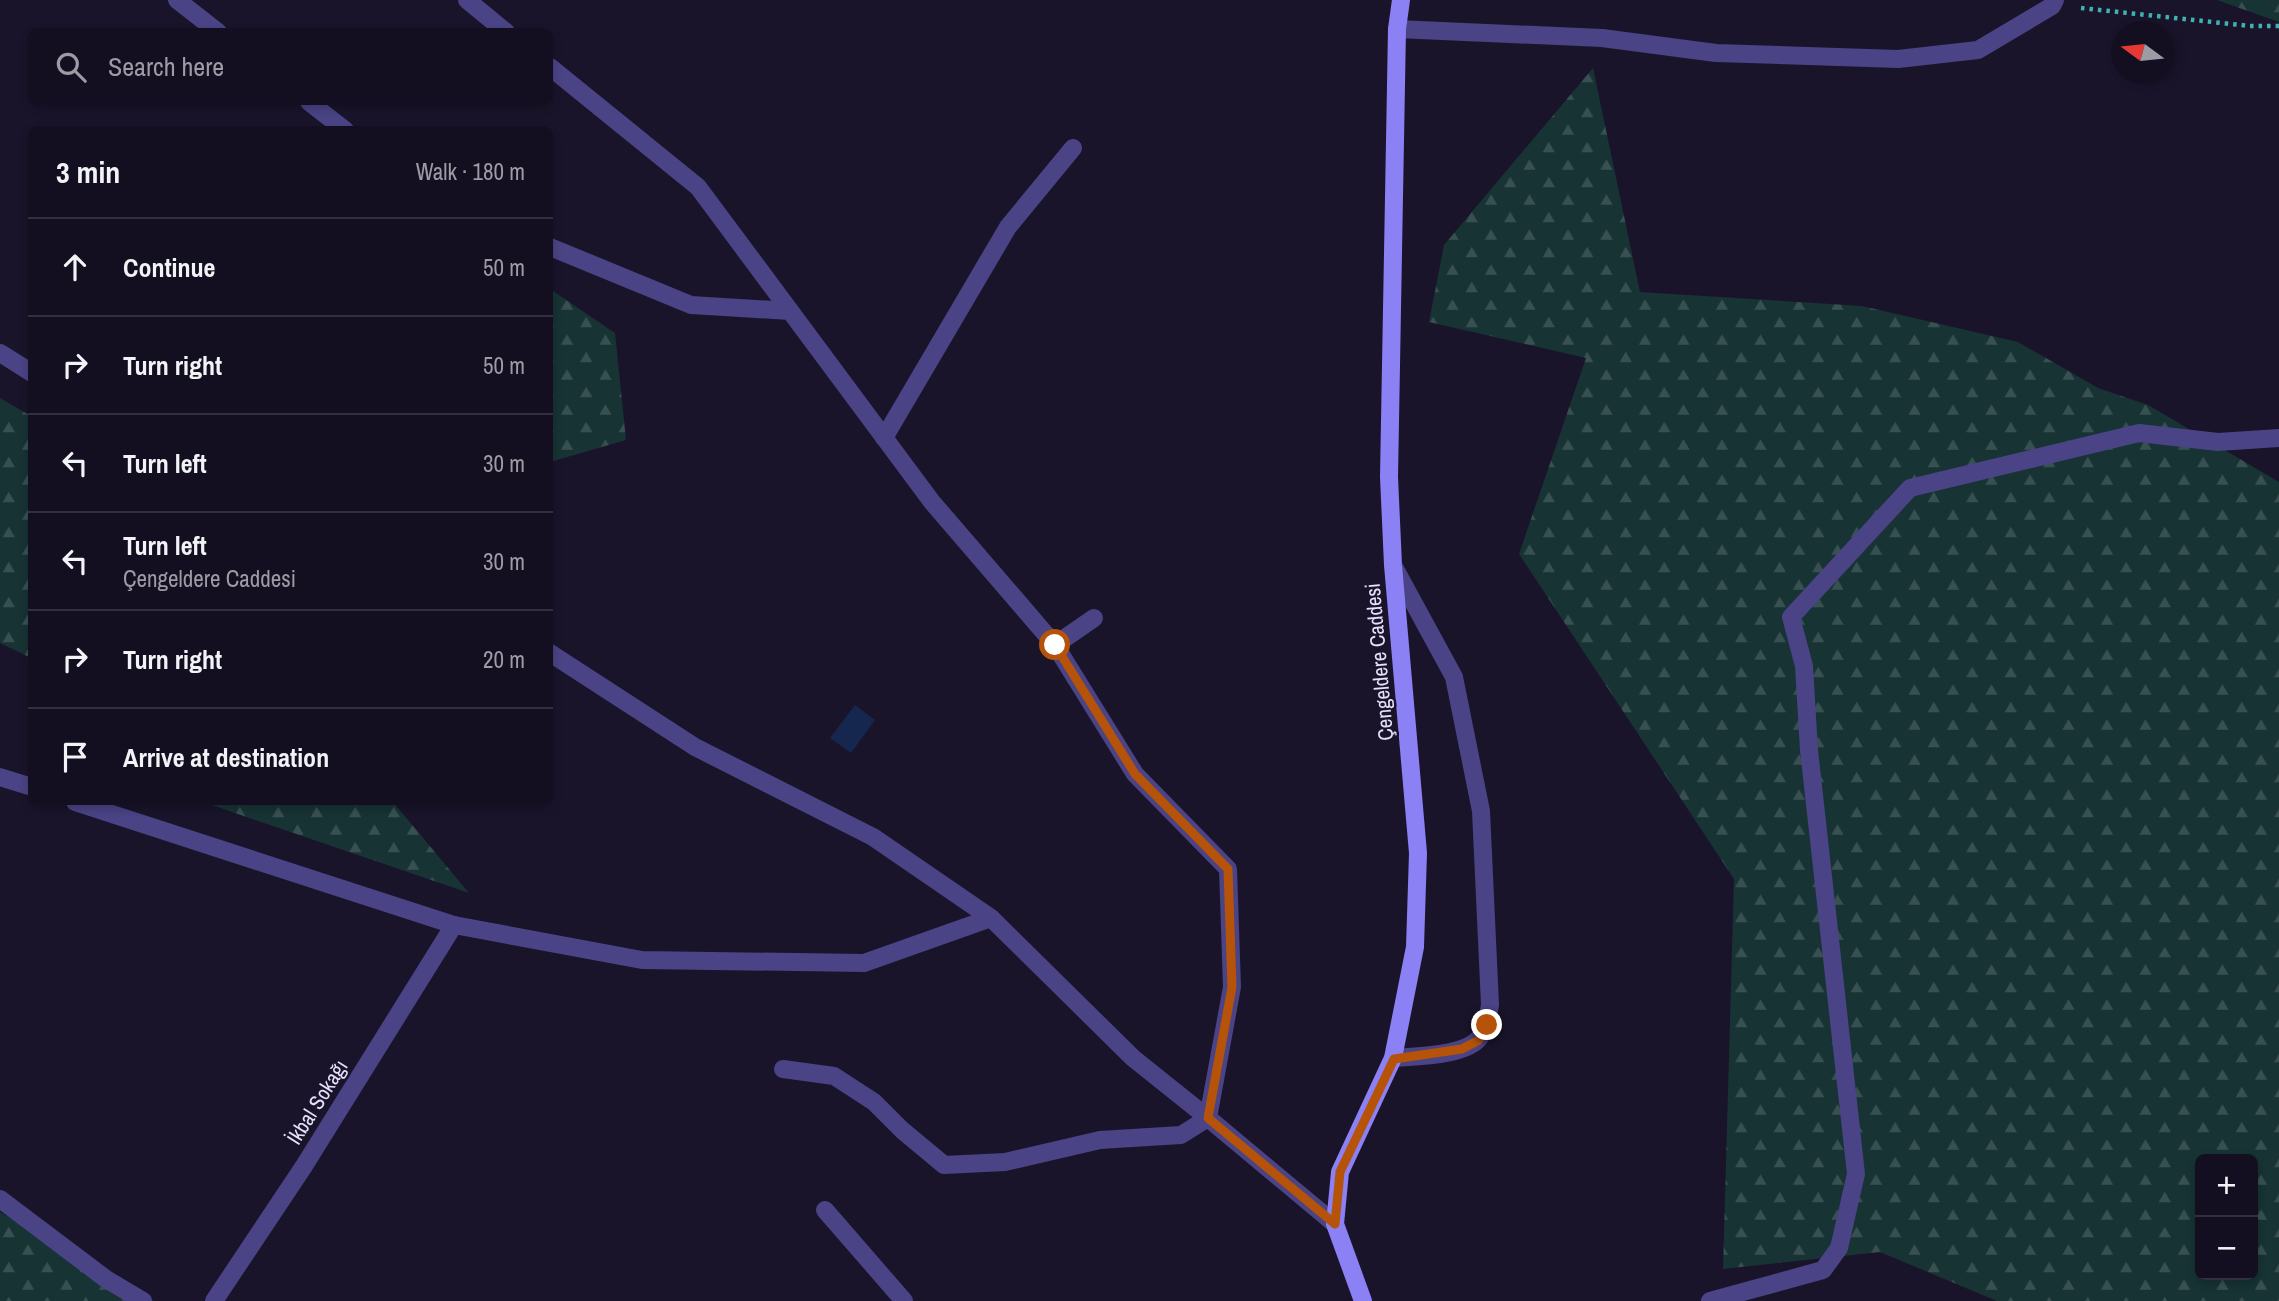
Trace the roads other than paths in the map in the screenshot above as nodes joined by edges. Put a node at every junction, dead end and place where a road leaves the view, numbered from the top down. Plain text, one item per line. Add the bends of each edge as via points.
1 (177, 0) edge
2 (467, 0) edge
3 (1401, 0) edge
4 (2054, 3) edge
5 (213, 28) edge
6 (501, 28) edge
7 (1397, 29) junction
8 (553, 69) edge
9 (313, 105) edge
10 (340, 126) edge
11 (1073, 148) dead end
12 (553, 248) edge
13 (790, 311) junction
14 (0, 353) edge
15 (28, 370) edge
16 (884, 438) junction
17 (2279, 438) edge
18 (1393, 565) junction
19 (1094, 618) dead end
20 (1055, 645) junction
21 (553, 655) edge
22 (0, 777) edge
23 (28, 786) edge
24 (84, 805) edge
25 (991, 918) junction
26 (454, 925) junction
27 (1394, 1059) junction
28 (783, 1069) dead end
29 (1208, 1118) junction
30 (0, 1199) edge
31 (825, 1210) dead end
32 (1335, 1224) junction
33 (143, 1301) edge
34 (215, 1301) edge
35 (904, 1301) edge
36 (1363, 1301) edge
37 (1710, 1301) edge

1 - 5 street
2 - 6 street
3 - 7 main road, Çengeldere Caddesi
4 - 7 street via 1978,50 1898,59 1716,53 1602,38
7 - 18 main road, Çengeldere Caddesi via 1389,477
8 - 13 street via 698,187
9 - 10 street
11 - 16 street via 1008,227
12 - 13 street via 691,305
13 - 16 street
14 - 15 street
16 - 20 street via 932,502
17 - 37 street via 2218,442 2139,433 1910,488 1791,617 1804,666 1809,750 1856,1174 1839,1248 1823,1270
18 - 27 main road, Çengeldere Caddesi via 1418,853 1415,947
18 - 27 street via 1454,677 1481,811 1490,1005 1479,1040 1462,1049
19 - 20 street
20 - 29 street via 1135,774 1228,869 1232,987
21 - 25 street via 695,747 873,837
22 - 23 street
24 - 26 street
25 - 26 street via 864,963 642,960
25 - 29 street via 1133,1058
26 - 34 street, İkbal Sokağı
27 - 32 main road, Çengeldere Caddesi via 1340,1172
28 - 29 street via 834,1076 874,1102 944,1165 1006,1162 1100,1139 1181,1135
29 - 32 street
30 - 33 street via 106,1279
31 - 35 street
32 - 36 main road, Çengeldere Caddesi

